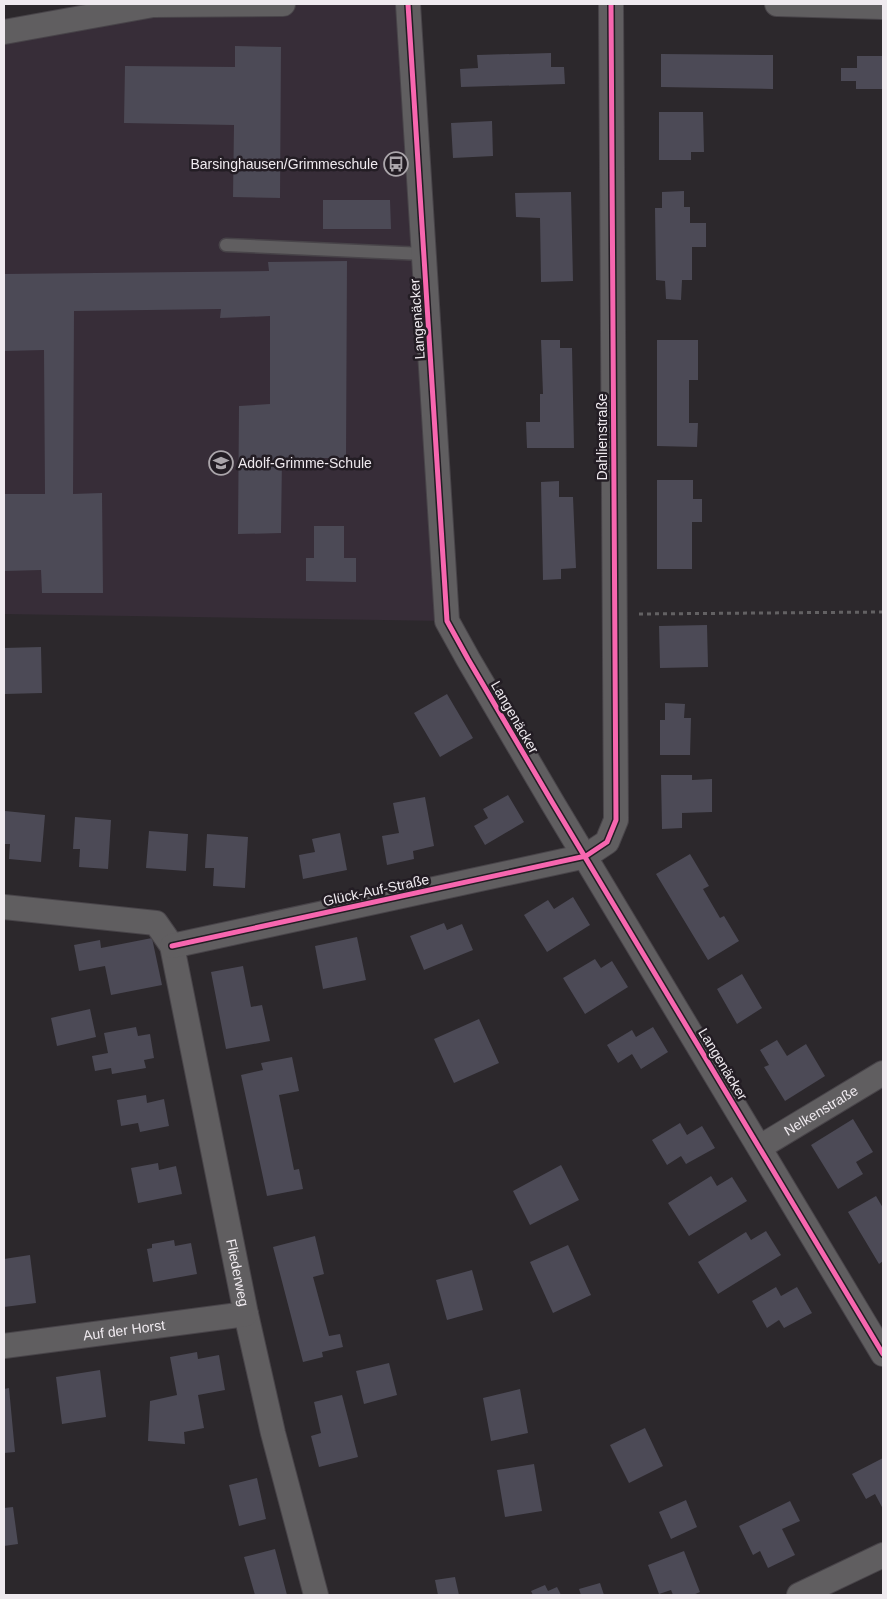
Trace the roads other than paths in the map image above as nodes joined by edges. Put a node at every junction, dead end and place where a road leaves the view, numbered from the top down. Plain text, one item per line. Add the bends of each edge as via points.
1 (283, 4) edge
2 (408, 4) edge
3 (611, 4) edge
4 (778, 4) edge
5 (883, 7) edge
6 (4, 32) edge
7 (226, 245) dead end
8 (424, 254) junction
9 (586, 856) junction
10 (4, 907) edge
11 (172, 946) junction
12 (883, 1073) edge
13 (760, 1147) junction
14 (246, 1314) junction
15 (4, 1346) edge
16 (883, 1354) edge
17 (883, 1555) edge
18 (316, 1595) edge
19 (799, 1595) edge

1 - 6 street via 153,5
2 - 8 street, Langenäcker
3 - 9 street, Dahlienstraße via 616,820 607,842
4 - 5 street
7 - 8 lane
8 - 9 street, Langenäcker via 447,620
9 - 11 street, Glück-Auf-Straße
9 - 13 street, Langenäcker
10 - 11 street via 156,923
11 - 14 street, Fliederweg
12 - 13 street, Nelkenstraße
13 - 16 street, Langenäcker
14 - 15 street, Auf der Horst
14 - 18 street, Fliederweg via 273,1433
17 - 19 street

